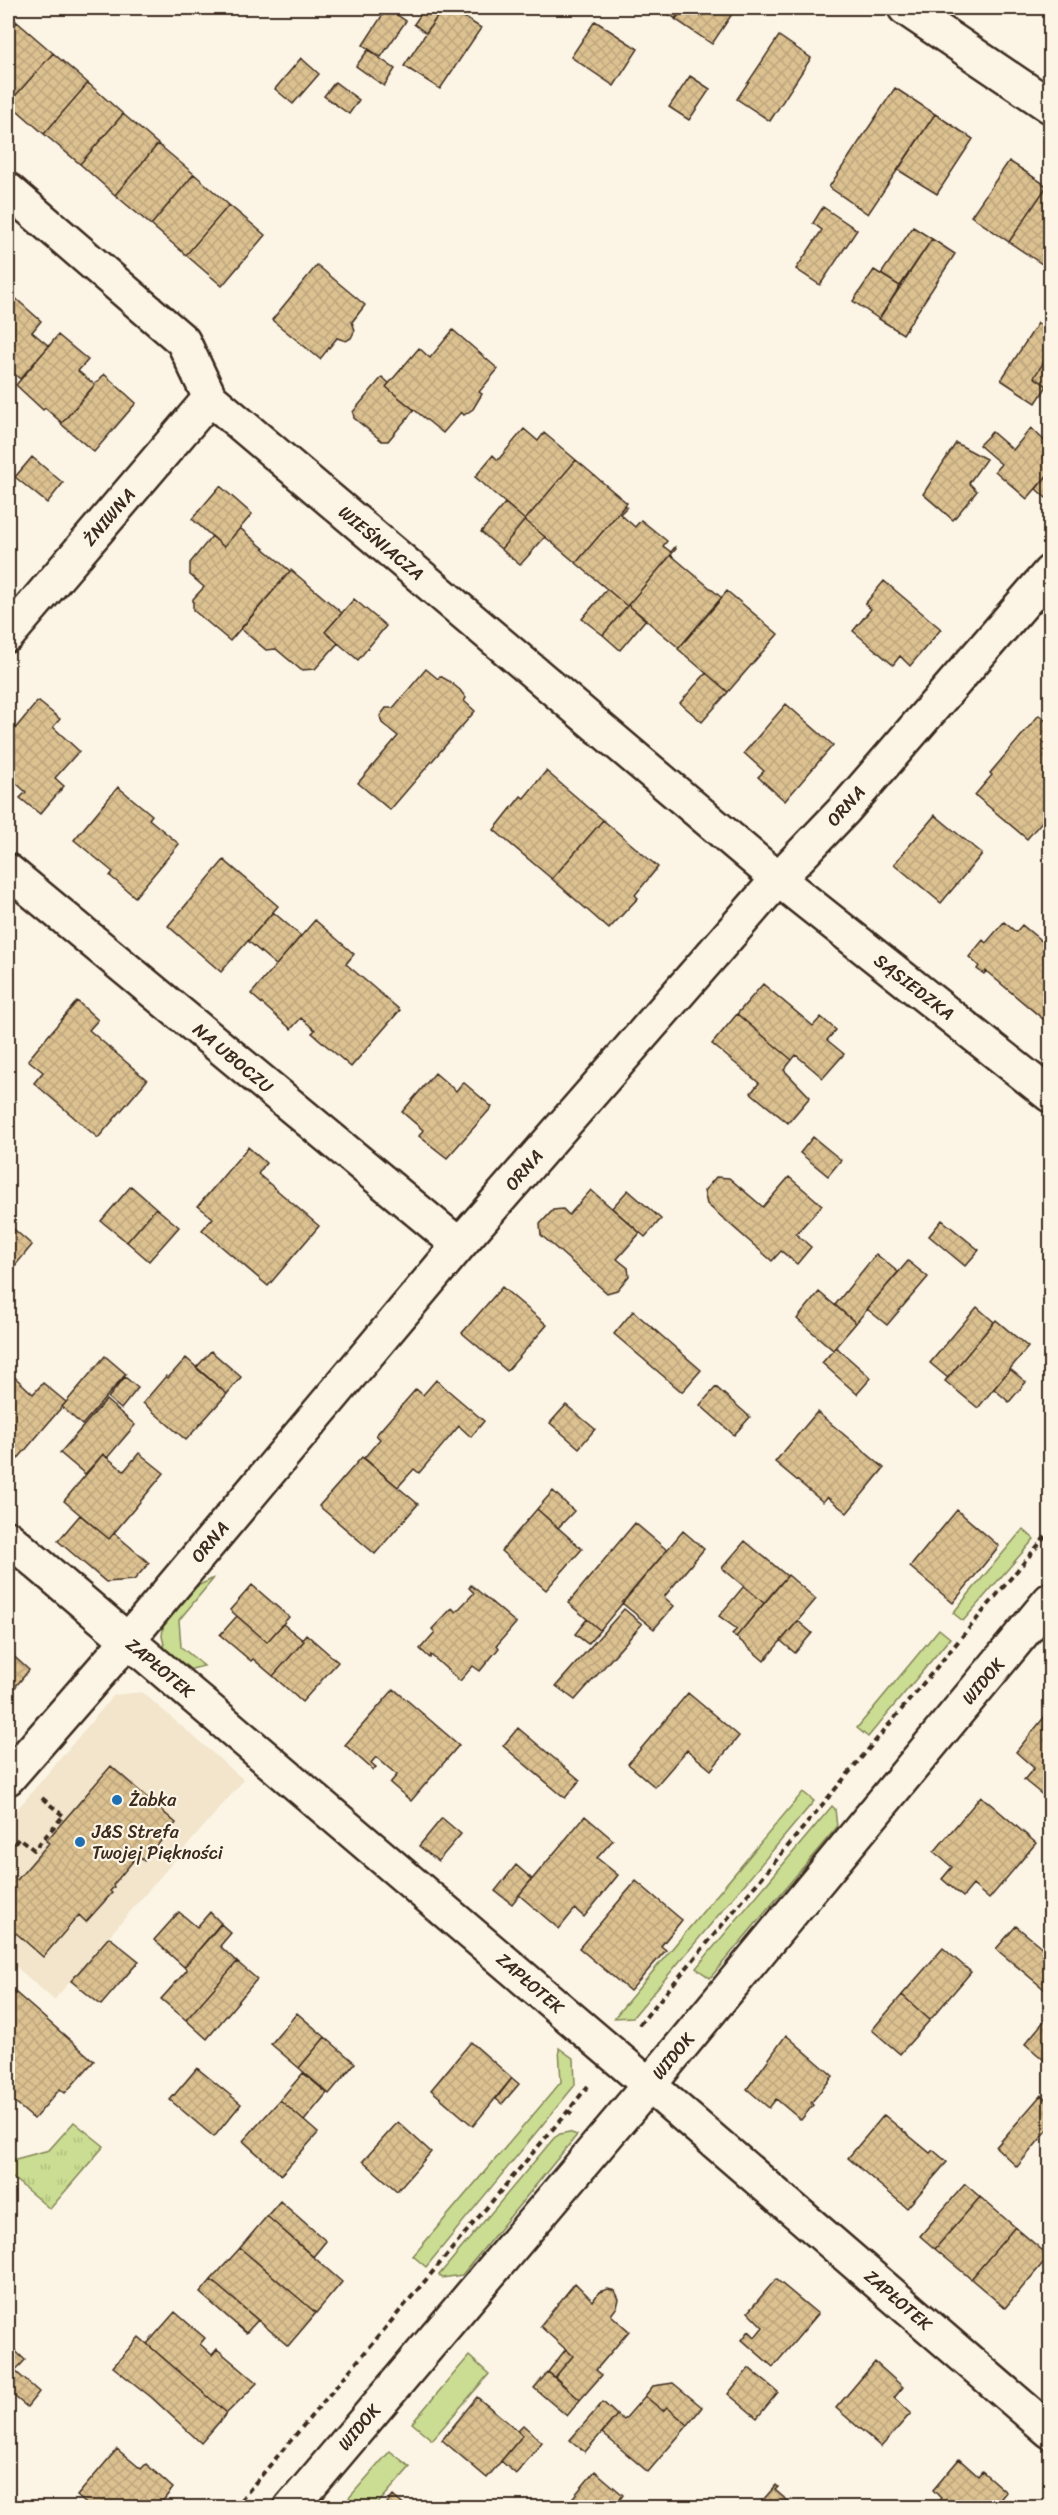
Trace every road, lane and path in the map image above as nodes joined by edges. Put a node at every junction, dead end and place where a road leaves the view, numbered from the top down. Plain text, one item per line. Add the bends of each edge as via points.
1 (905, 8) edge
2 (1050, 106) edge
3 (8, 190) edge
4 (210, 398) junction
5 (1050, 572) edge
6 (8, 635) edge
7 (8, 871) edge
8 (778, 879) junction
9 (1050, 1095) edge
10 (459, 1245) junction
11 (1050, 1531) edge
12 (8, 1538) edge
13 (1050, 1600) edge
14 (128, 1640) junction
15 (8, 1778) edge
16 (63, 1816) dead end
17 (8, 1852) edge
18 (614, 2055) junction
19 (649, 2085) junction
20 (568, 2111) junction
21 (602, 2140) junction
22 (1050, 2431) edge
23 (234, 2508) edge
24 (291, 2508) edge

1 - 2 street
3 - 4 street, WIEŚNIACZA via 183,341
4 - 6 street, ŻNIWNA
4 - 8 street, WIEŚNIACZA
5 - 8 street, ORNA via 845,808
7 - 10 street, NA UBOCZU
8 - 9 street, SĄSIEDZKA
8 - 10 street, ORNA
10 - 14 street, ORNA
11 - 18 path
12 - 14 street, ZAPŁOTEK
13 - 19 street, WIDOK
14 - 15 street, ORNA
14 - 18 street, ZAPŁOTEK
16 - 17 path via 34,1850 19,1838
18 - 19 street, ZAPŁOTEK
18 - 20 path
19 - 21 street, WIDOK
19 - 22 street, ZAPŁOTEK
20 - 21 path
20 - 23 path
21 - 24 street, WIDOK

